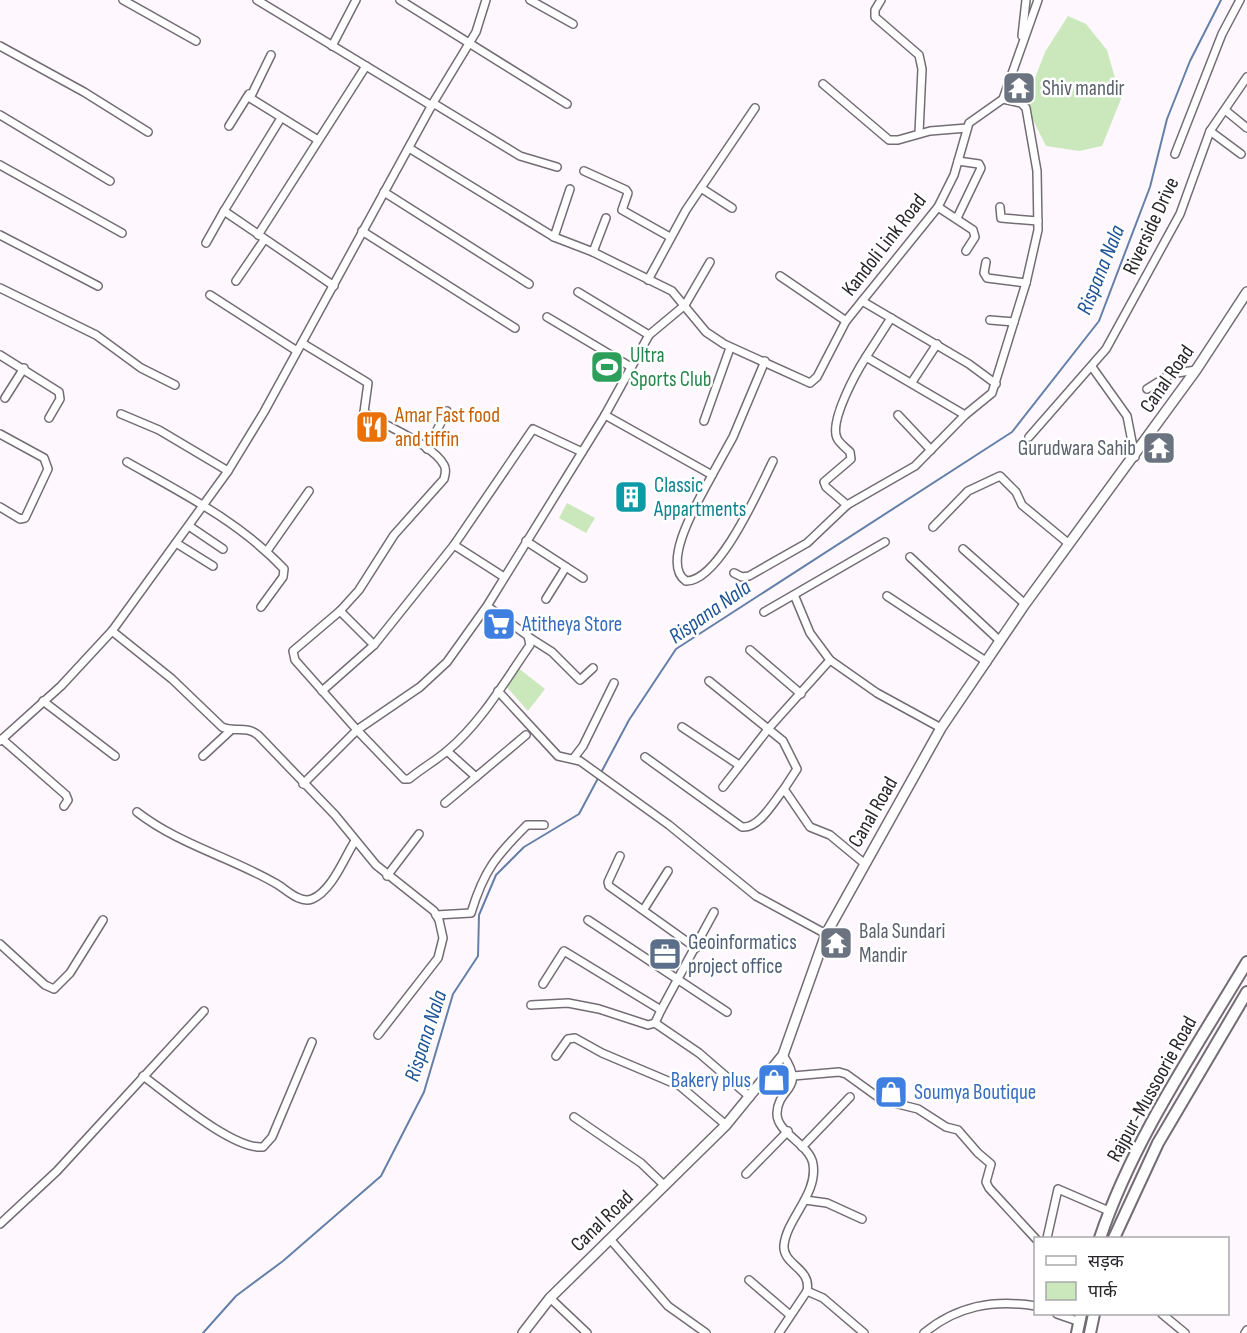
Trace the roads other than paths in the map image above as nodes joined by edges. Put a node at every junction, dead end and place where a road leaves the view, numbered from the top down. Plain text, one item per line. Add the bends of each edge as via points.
1 (123, 0) edge
2 (257, 0) edge
3 (356, 0) edge
4 (400, 0) edge
5 (486, 0) edge
6 (530, 0) edge
7 (881, 0) edge
8 (1026, 0) edge
9 (1038, 0) edge
10 (1240, 0) edge
11 (573, 24) dead end
12 (196, 41) dead end
13 (468, 44) junction
14 (0, 46) edge
15 (332, 46) junction
16 (1021, 49) junction
17 (271, 55) dead end
18 (366, 66) junction
19 (1247, 77) edge
20 (823, 84) dead end
21 (249, 94) junction
22 (1003, 99) junction
23 (432, 104) junction
24 (567, 104) dead end
25 (755, 108) dead end
26 (1225, 110) junction
27 (0, 115) edge
28 (281, 118) junction
29 (229, 126) dead end
30 (967, 128) junction
31 (1247, 128) edge
32 (1210, 131) junction
33 (148, 132) dead end
34 (919, 133) junction
35 (318, 140) junction
36 (408, 148) junction
37 (1175, 154) dead end
38 (1241, 154) dead end
39 (958, 161) junction
40 (0, 165) edge
41 (557, 167) dead end
42 (584, 171) dead end
43 (110, 181) dead end
44 (701, 188) junction
45 (570, 189) dead end
46 (384, 192) junction
47 (938, 207) junction
48 (1000, 207) dead end
49 (732, 208) dead end
50 (224, 211) junction
51 (606, 218) dead end
52 (957, 218) junction
53 (1038, 220) junction
54 (362, 231) junction
55 (122, 233) dead end
56 (0, 235) edge
57 (261, 237) junction
58 (554, 237) junction
59 (670, 237) junction
60 (206, 243) dead end
61 (966, 251) dead end
62 (593, 252) junction
63 (710, 262) dead end
64 (986, 262) dead end
65 (780, 276) dead end
66 (236, 280) dead end
67 (648, 280) junction
68 (1026, 282) junction
69 (529, 284) dead end
70 (98, 286) dead end
71 (334, 286) junction
72 (0, 288) edge
73 (578, 292) dead end
74 (1247, 292) edge
75 (210, 295) dead end
76 (861, 301) junction
77 (685, 305) junction
78 (547, 317) dead end
79 (891, 318) junction
80 (990, 320) dead end
81 (846, 321) junction
82 (1014, 322) junction
83 (515, 328) dead end
84 (649, 335) junction
85 (302, 342) junction
86 (937, 344) junction
87 (730, 348) junction
88 (297, 351) junction
89 (0, 355) edge
90 (866, 357) junction
91 (765, 361) junction
92 (631, 367) junction
93 (1092, 367) junction
94 (24, 368) junction
95 (1196, 370) junction
96 (912, 382) junction
97 (996, 384) junction
98 (175, 385) dead end
99 (1147, 388) dead end
100 (4, 398) dead end
101 (447, 411) dead end
102 (121, 414) dead end
103 (605, 415) junction
104 (898, 415) dead end
105 (965, 415) junction
106 (49, 418) dead end
107 (704, 421) dead end
108 (0, 434) edge
109 (1029, 437) dead end
110 (427, 449) junction
111 (931, 450) junction
112 (582, 452) junction
113 (1135, 457) junction
114 (773, 461) dead end
115 (126, 462) dead end
116 (228, 471) junction
117 (712, 475) junction
118 (309, 491) dead end
119 (203, 505) junction
120 (847, 505) junction
121 (0, 507) edge
122 (189, 526) junction
123 (933, 527) dead end
124 (526, 541) junction
125 (885, 542) dead end
126 (176, 543) junction
127 (1068, 543) junction
128 (454, 545) junction
129 (223, 549) dead end
130 (963, 549) dead end
131 (267, 551) junction
132 (910, 556) dead end
133 (213, 566) dead end
134 (566, 567) junction
135 (734, 573) dead end
136 (504, 577) junction
137 (584, 578) dead end
138 (887, 596) dead end
139 (795, 597) junction
140 (546, 599) dead end
141 (1025, 604) junction
142 (488, 606) junction
143 (261, 607) dead end
144 (340, 611) junction
145 (764, 612) dead end
146 (112, 631) junction
147 (530, 638) junction
148 (1000, 641) junction
149 (374, 645) junction
150 (750, 650) dead end
151 (830, 660) junction
152 (987, 662) junction
153 (593, 668) dead end
154 (709, 681) dead end
155 (614, 683) dead end
156 (322, 691) junction
157 (498, 691) junction
158 (801, 694) junction
159 (43, 701) junction
160 (682, 728) dead end
161 (769, 728) junction
162 (941, 728) junction
163 (231, 730) junction
164 (357, 730) junction
165 (526, 735) dead end
166 (1, 740) edge
167 (447, 751) junction
168 (115, 756) dead end
169 (202, 756) dead end
170 (645, 757) dead end
171 (577, 760) junction
172 (739, 765) junction
173 (476, 777) junction
174 (303, 784) junction
175 (723, 787) dead end
176 (784, 789) junction
177 (445, 803) dead end
178 (64, 806) dead end
179 (137, 812) dead end
180 (544, 825) dead end
181 (419, 834) dead end
182 (355, 841) junction
183 (620, 856) dead end
184 (865, 864) junction
185 (669, 870) dead end
186 (387, 876) junction
187 (644, 909) junction
188 (714, 912) dead end
189 (436, 915) junction
190 (103, 920) dead end
191 (588, 920) dead end
192 (826, 934) junction
193 (0, 944) edge
194 (696, 948) junction
195 (1247, 962) edge
196 (679, 982) junction
197 (543, 984) dead end
198 (1247, 992) edge
199 (531, 1005) dead end
200 (661, 1010) junction
201 (204, 1011) dead end
202 (727, 1012) dead end
203 (655, 1023) junction
204 (378, 1035) dead end
205 (312, 1042) dead end
206 (783, 1055) junction
207 (556, 1056) dead end
208 (143, 1076) junction
209 (793, 1076) junction
210 (750, 1097) junction
211 (850, 1097) dead end
212 (574, 1117) dead end
213 (726, 1125) junction
214 (788, 1131) junction
215 (802, 1147) junction
216 (746, 1174) dead end
217 (665, 1186) junction
218 (805, 1200) junction
219 (1109, 1211) junction
220 (862, 1219) dead end
221 (0, 1224) edge
222 (1047, 1237) edge
223 (1101, 1237) edge
224 (1115, 1237) edge
225 (1034, 1238) edge
226 (610, 1239) junction
227 (749, 1280) dead end
228 (807, 1291) junction
229 (550, 1298) junction
230 (1034, 1304) edge
231 (790, 1315) junction
232 (1060, 1315) edge
233 (1094, 1315) edge
234 (1163, 1315) edge
235 (1080, 1323) edge
236 (523, 1333) edge
237 (586, 1333) edge
238 (706, 1333) edge
239 (779, 1333) edge
240 (864, 1333) edge
241 (924, 1333) edge
242 (1090, 1333) edge
243 (1185, 1333) edge

1 - 12 street
2 - 15 street
3 - 15 street
4 - 13 street
5 - 13 street
6 - 11 street
7 - 34 street via 875,17 910,46 921,63
8 - 16 street
9 - 16 street
10 - 37 street via 1222,34
13 - 23 street
13 - 24 street
14 - 33 street
15 - 18 street
16 - 22 street
17 - 21 street
18 - 23 street
18 - 35 street
19 - 26 street, Riverside Drive
20 - 34 street via 889,140
21 - 28 street
21 - 29 street
22 - 30 street via 974,117
22 - 53 street via 1026,108 1037,171
23 - 36 street
23 - 41 street via 520,156
25 - 44 street
26 - 31 street
26 - 32 street, Riverside Drive
27 - 43 street
28 - 35 street
28 - 50 street
30 - 34 street
30 - 39 street, Kandoli Link Road
32 - 38 street
32 - 93 street, Riverside Drive via 1180,214 1120,325
35 - 57 street
36 - 46 street
36 - 58 street
39 - 47 street, Kandoli Link Road
39 - 52 street via 979,164 981,168
40 - 55 street
42 - 59 street via 626,190 622,210
44 - 49 street
44 - 59 street
45 - 58 street
46 - 54 street
46 - 69 street
47 - 52 street
47 - 76 street, Kandoli Link Road
48 - 53 street via 1000,218
50 - 57 street
50 - 60 street
51 - 62 street
52 - 61 street via 975,234
53 - 68 street
54 - 71 street
54 - 83 street
56 - 70 street
57 - 66 street
57 - 71 street
58 - 62 street
59 - 67 street
62 - 67 street
63 - 77 street
64 - 68 street via 987,278
65 - 81 street
67 - 77 street via 672,291
68 - 82 street
71 - 85 street
72 - 98 street via 96,335 141,368
73 - 84 street
74 - 95 street, Canal Road
75 - 88 street
76 - 79 street
76 - 81 street, Kandoli Link Road
77 - 84 street
77 - 87 street via 706,332
78 - 92 street
79 - 86 street
79 - 90 street
80 - 82 street
81 - 91 street, Kandoli Link Road via 817,377 810,382
82 - 97 street
84 - 92 street
85 - 88 street
85 - 110 street via 368,383 363,408 366,413
86 - 96 street
86 - 97 street
87 - 91 street
87 - 107 street
88 - 116 street
89 - 94 street
90 - 96 street
90 - 120 street via 846,394 836,430 837,439 850,452 850,459 824,482
91 - 117 street
92 - 103 street
93 - 109 street, Riverside Drive
93 - 113 street via 1127,416
94 - 100 street
94 - 106 street via 59,393 60,399
95 - 99 street via 1176,372
95 - 113 street, Canal Road
96 - 105 street
97 - 105 street via 992,393
101 - 110 street
102 - 116 street via 159,430
103 - 112 street
103 - 117 street
104 - 111 street
105 - 111 street
108 - 121 street via 44,458 48,468 25,518
110 - 144 street via 444,464 444,479 394,535
111 - 120 street via 909,471
112 - 124 street
112 - 128 street via 532,429
113 - 127 street, Canal Road
114 - 117 street via 733,541 689,582 680,575 680,543
115 - 119 street
116 - 119 street
118 - 131 street
119 - 122 street
119 - 131 street
120 - 135 street via 807,543 749,576
122 - 126 street
122 - 129 street
123 - 127 street via 968,491 1000,476 1016,492 1022,506
124 - 134 street
124 - 136 street
125 - 139 street
126 - 133 street
126 - 146 street
127 - 141 street, Canal Road
128 - 136 street
128 - 149 street
130 - 141 street
131 - 143 street via 284,572
132 - 148 street
134 - 137 street
134 - 140 street
136 - 142 street
138 - 152 street
139 - 145 street
139 - 151 street via 810,633
141 - 148 street, Canal Road
142 - 147 street
142 - 164 street via 433,677
144 - 149 street
144 - 156 street via 293,651 295,660
146 - 159 street
146 - 163 street via 172,679 222,727
147 - 153 street via 552,652 580,680
147 - 157 street via 530,645
148 - 152 street, Canal Road
149 - 156 street
150 - 158 street
151 - 158 street
151 - 162 street via 877,693
152 - 162 street, Canal Road
154 - 161 street
155 - 171 street
156 - 164 street
157 - 167 street
157 - 171 street via 555,754
158 - 161 street
159 - 166 street
159 - 168 street
160 - 172 street
161 - 172 street
161 - 176 street via 783,741 797,766
162 - 184 street, Canal Road
163 - 169 street
163 - 174 street via 247,728 258,735
164 - 167 street via 404,779
164 - 174 street
165 - 173 street
166 - 178 street via 66,795
167 - 173 street
170 - 176 street via 746,828 756,823
171 - 192 street via 669,825 756,896
172 - 175 street
173 - 177 street
174 - 182 street
176 - 184 street via 810,827 830,835
179 - 182 street via 164,830 260,874 304,900 314,898 329,884
180 - 189 street via 527,825 495,856 479,885 471,912
181 - 186 street
182 - 186 street
183 - 187 street via 609,886
184 - 192 street, Canal Road
185 - 187 street
186 - 189 street
187 - 194 street
188 - 194 street
189 - 204 street via 443,938 438,958
190 - 193 street via 70,973 54,989 45,986
191 - 196 street
192 - 206 street, Canal Road
194 - 196 street
195 - 219 main road, Rajpur-Mussoorie Road via 1149,1127
196 - 200 street
196 - 202 street
197 - 200 street via 564,951
198 - 224 main road, Rajpur-Mussoorie Road via 1158,1143
199 - 203 street via 568,1003 648,1025
200 - 203 street
201 - 208 street
203 - 210 street via 699,1053
205 - 208 street via 272,1137 263,1146 252,1145 202,1122
206 - 209 street
206 - 210 street, Canal Road
207 - 213 street via 568,1039 575,1038 680,1086
208 - 221 street via 57,1171
209 - 214 street via 777,1114
209 - 225 street via 842,1072 882,1100 918,1109 945,1127 958,1130 991,1164 986,1182 989,1188
210 - 213 street, Canal Road
211 - 215 street
212 - 217 street via 636,1160
213 - 217 street, Canal Road
214 - 215 street
214 - 216 street
215 - 218 street via 814,1167
217 - 226 street, Canal Road
218 - 220 street via 827,1203
218 - 228 street via 784,1250 804,1274
219 - 222 street via 1058,1189
219 - 223 main road, Rajpur-Mussoorie Road
226 - 229 street, Canal Road
226 - 238 street via 668,1306
227 - 231 street
228 - 231 street
228 - 240 street via 823,1298
229 - 236 street, Canal Road
229 - 237 street
230 - 241 street via 952,1313
231 - 239 street
232 - 235 street
233 - 242 main road
234 - 243 street

